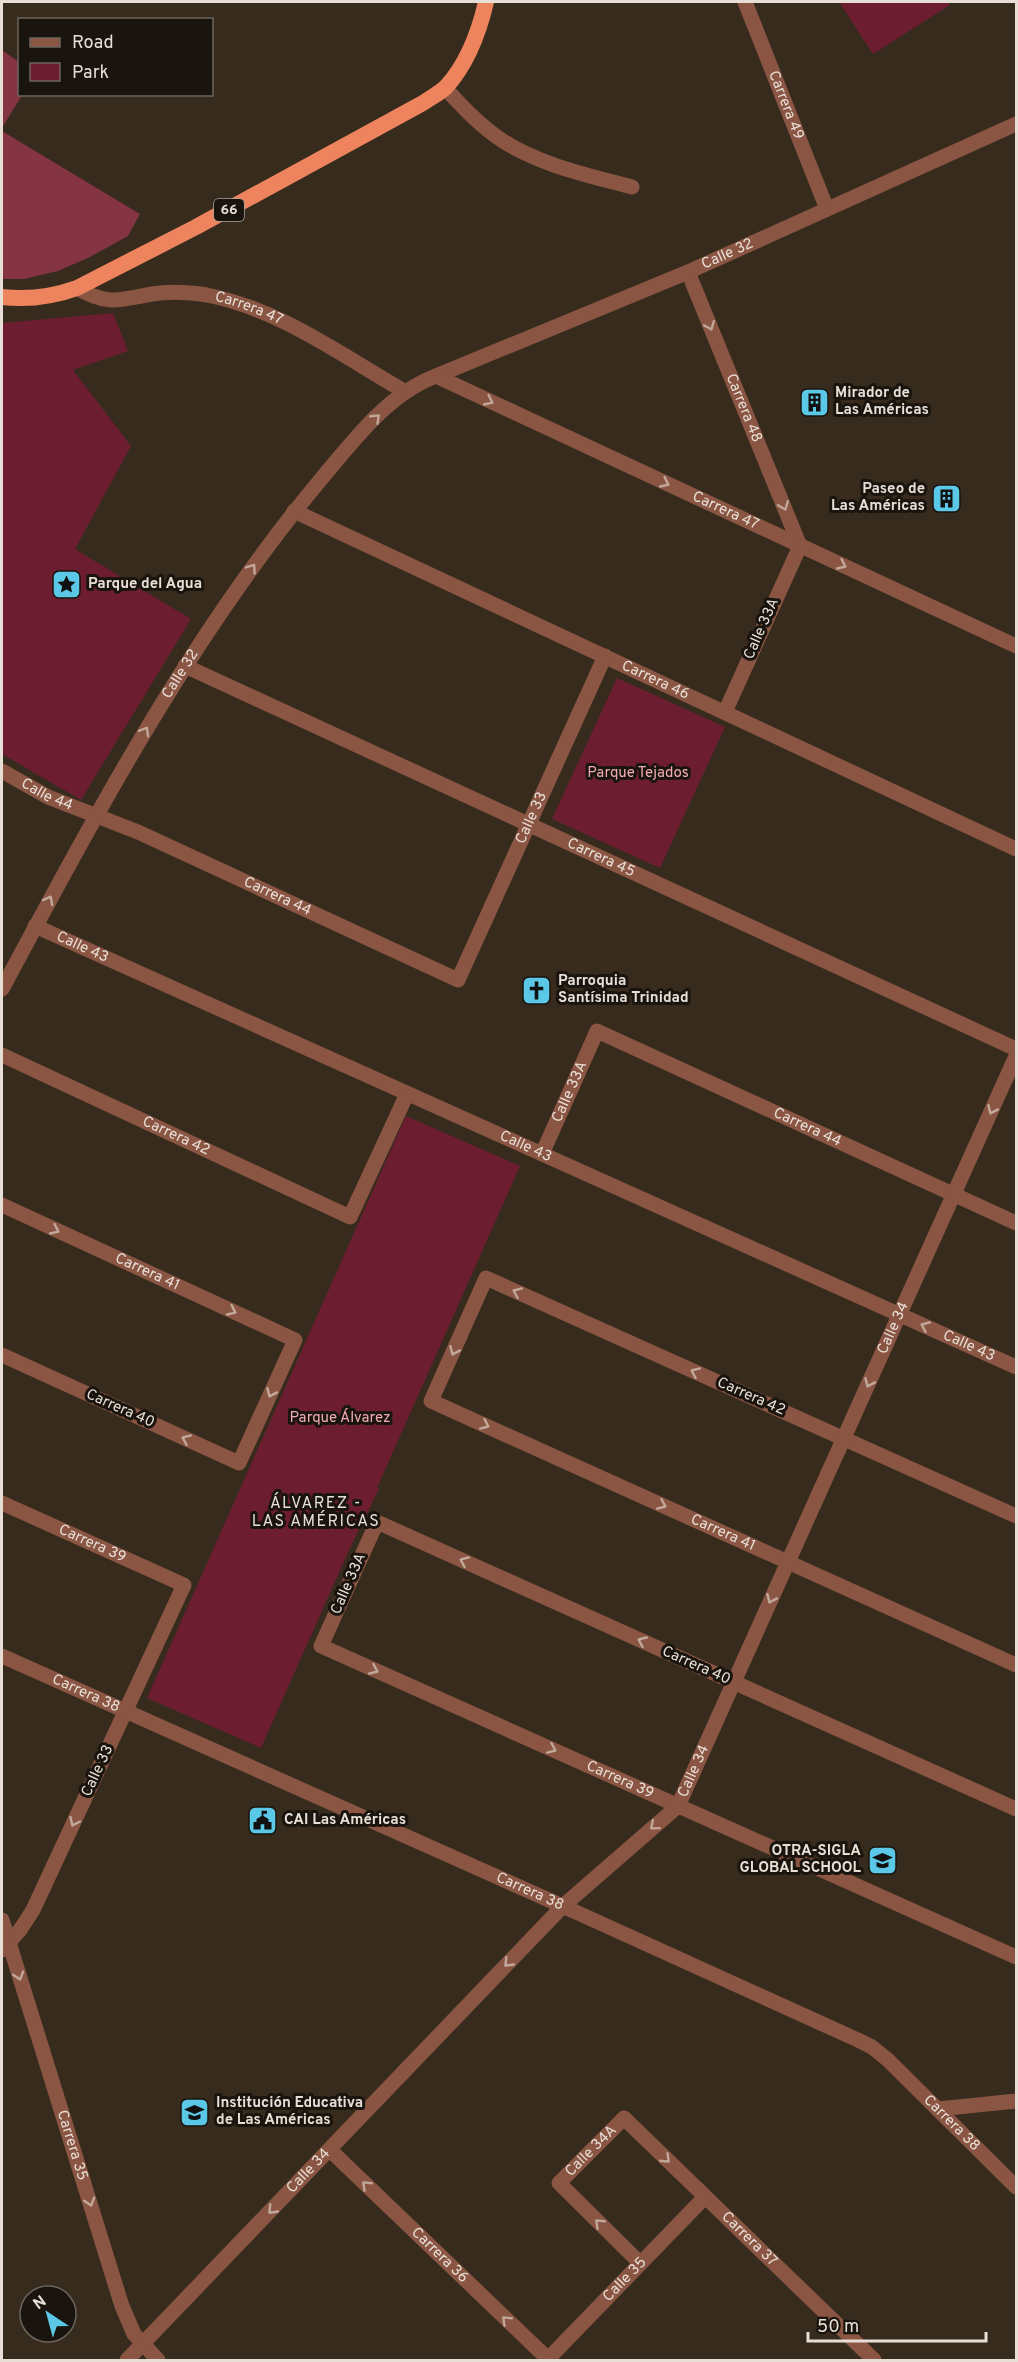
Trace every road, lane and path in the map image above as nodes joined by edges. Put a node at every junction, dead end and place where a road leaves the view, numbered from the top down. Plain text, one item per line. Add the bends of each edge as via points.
1 (486, 2) edge
2 (745, 2) edge
3 (445, 88) junction
4 (1017, 124) edge
5 (632, 187) dead end
6 (827, 209) junction
7 (688, 272) junction
8 (77, 288) junction
9 (2, 297) edge
10 (436, 376) junction
11 (404, 391) junction
12 (294, 511) junction
13 (800, 546) junction
14 (1017, 646) edge
15 (605, 657) junction
16 (185, 666) junction
17 (725, 712) junction
18 (2, 771) edge
19 (95, 816) junction
20 (529, 825) junction
21 (1017, 849) edge
22 (35, 927) junction
23 (458, 981) joint
24 (2, 989) edge
25 (597, 1031) joint
26 (1017, 1049) edge
27 (2, 1055) edge
28 (1017, 1056) edge
29 (407, 1094) junction
30 (542, 1154) junction
31 (954, 1194) junction
32 (2, 1205) edge
33 (1017, 1223) edge
34 (900, 1315) junction
35 (2, 1355) edge
36 (1017, 1367) edge
37 (431, 1401) joint
38 (844, 1439) junction
39 (239, 1463) joint
40 (2, 1503) edge
41 (1017, 1516) edge
42 (376, 1522) joint
43 (788, 1562) junction
44 (184, 1585) joint
45 (321, 1646) joint
46 (2, 1656) edge
47 (1017, 1665) edge
48 (734, 1682) junction
49 (126, 1712) junction
50 (678, 1806) junction
51 (1017, 1809) edge
52 (563, 1905) junction
53 (2, 1920) edge
54 (5, 1946) edge
55 (1017, 1957) edge
56 (1017, 2086) edge
57 (1013, 2101) edge
58 (938, 2109) junction
59 (624, 2118) joint
60 (330, 2150) junction
61 (1017, 2187) edge
62 (705, 2197) junction
63 (640, 2263) junction
64 (142, 2345) junction
65 (548, 2360) edge
66 (127, 2361) edge
67 (158, 2361) edge
68 (874, 2361) edge

1 - 3 highway, 66 via 476,37
2 - 6 street, Carrera 49
3 - 5 street via 470,114 521,151 546,163
3 - 8 highway, 66 via 196,228
4 - 6 street, Calle 32
6 - 7 street, Calle 32
7 - 10 street, Calle 32
7 -> 13 street, Carrera 48
8 - 9 highway, 66 via 37,298
8 - 11 street, Carrera 47 via 100,299 190,292 231,301 279,319
10 - 11 street, Calle 32
10 -> 13 street, Carrera 47
12 -> 11 street, Calle 32 via 345,450
12 - 15 street, Carrera 46
16 -> 12 street, Calle 32
13 -> 14 street, Carrera 47
13 - 17 street, Calle 33A
15 - 17 street, Carrera 46
15 - 20 street, Calle 33
19 -> 16 street, Calle 32
16 - 20 street, Carrera 45
17 - 21 street, Carrera 46
18 - 19 street, Calle 44 via 48,797
22 -> 19 street, Calle 32
19 - 23 street, Carrera 44 via 138,832
20 - 23 street, Calle 33
20 - 26 street, Carrera 45
22 - 24 street, Calle 32
22 - 29 street, Calle 43
25 - 30 street, Calle 33A
25 - 31 street, Carrera 44
27 - 29 street, Carrera 42 via 351,1217
28 -> 31 street, Calle 34
29 - 30 street, Calle 43
30 - 34 street, Calle 43
31 - 33 street, Carrera 44
31 - 34 street, Calle 34
32 -> 39 street, Carrera 41 via 295,1340
36 -> 34 street, Calle 43
34 -> 38 street, Calle 34
39 -> 35 street, Carrera 40
38 -> 37 street, Carrera 42 via 486,1278
37 -> 43 street, Carrera 41
38 - 41 street, Carrera 42
38 - 43 street, Calle 34
40 - 44 street, Carrera 39
42 - 45 street, Calle 33A
48 -> 42 street, Carrera 40
43 - 47 street, Carrera 41
43 -> 48 street, Calle 34
44 - 49 street, Calle 33
45 -> 50 street, Carrera 39
46 - 49 street, Carrera 38
48 - 50 street, Calle 34
48 - 51 street, Carrera 40
49 - 52 street, Carrera 38
49 -> 54 street, Calle 33 via 33,1910
50 -> 52 street, Calle 34
50 - 55 street, Carrera 39
52 - 58 street, Carrera 38 via 872,2047
52 -> 60 street, Calle 34
53 - 54 street, Carrera 35
54 -> 64 street, Carrera 35 via 122,2306
56 - 57 street
57 - 58 street
58 - 61 street, Carrera 38
59 -> 62 street, Carrera 37
63 -> 59 street, Calle 34A via 559,2183
60 -> 64 street, Calle 34
65 -> 60 street, Carrera 36
62 - 63 street, Calle 35
62 - 68 street, Carrera 37
63 - 65 street, Calle 35
64 - 66 street, Calle 34
64 - 67 street, Carrera 35

